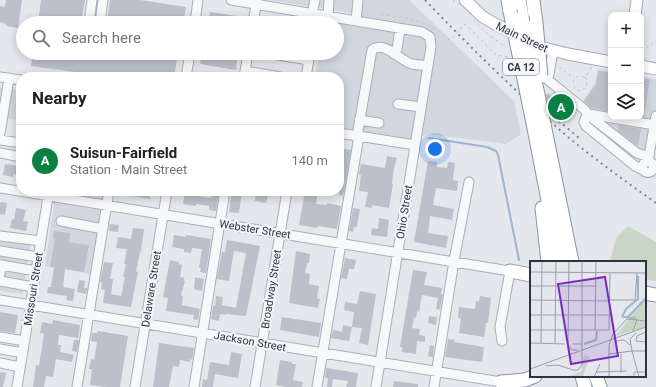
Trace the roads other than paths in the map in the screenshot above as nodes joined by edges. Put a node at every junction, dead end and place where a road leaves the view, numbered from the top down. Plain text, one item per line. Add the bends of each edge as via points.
1 (92, 0) edge
2 (103, 0) edge
3 (198, 0) edge
4 (231, 0) edge
5 (315, 0) edge
6 (329, 0) edge
7 (358, 0) edge
8 (519, 0) edge
9 (533, 0) edge
10 (637, 0) edge
11 (257, 2) edge
12 (282, 4) edge
13 (463, 4) edge
14 (509, 5) edge
15 (635, 12) edge
16 (89, 16) edge
17 (101, 16) edge
18 (195, 16) edge
19 (254, 16) edge
20 (312, 16) edge
21 (314, 16) edge
22 (328, 16) edge
23 (344, 19) edge
24 (356, 21) junction
25 (400, 29) junction
26 (553, 51) junction
27 (394, 54) junction
28 (189, 60) edge
29 (248, 60) edge
30 (308, 60) edge
31 (608, 61) edge
32 (428, 66) junction
33 (644, 67) edge
34 (656, 69) edge
35 (187, 72) edge
36 (248, 72) edge
37 (307, 72) edge
38 (4, 78) edge
39 (16, 79) edge
40 (398, 104) dead end
41 (421, 107) junction
42 (2, 109) edge
43 (587, 114) junction
44 (608, 117) edge
45 (644, 119) edge
46 (359, 120) junction
47 (655, 120) edge
48 (379, 124) dead end
49 (538, 124) junction
50 (1, 125) edge
51 (0, 134) edge
52 (344, 134) edge
53 (358, 136) junction
54 (0, 140) edge
55 (16, 142) edge
56 (415, 145) junction
57 (0, 154) edge
58 (16, 156) edge
59 (649, 159) junction
60 (469, 182) dead end
61 (0, 188) edge
62 (16, 190) edge
63 (48, 196) edge
64 (64, 196) edge
65 (108, 196) edge
66 (166, 196) edge
67 (224, 196) edge
68 (286, 196) edge
69 (107, 205) junction
70 (163, 215) junction
71 (61, 221) dead end
72 (220, 224) junction
73 (103, 229) junction
74 (280, 234) junction
75 (0, 236) edge
76 (41, 241) junction
77 (341, 243) junction
78 (0, 251) edge
79 (398, 252) junction
80 (38, 257) junction
81 (560, 260) edge
82 (454, 261) junction
83 (36, 271) junction
84 (510, 271) junction
85 (0, 274) edge
86 (530, 275) edge
87 (0, 281) edge
88 (33, 287) junction
89 (646, 293) edge
90 (656, 295) edge
91 (0, 300) edge
92 (31, 305) junction
93 (89, 314) junction
94 (146, 324) junction
95 (203, 333) junction
96 (0, 338) edge
97 (25, 341) junction
98 (502, 341) dead end
99 (263, 344) junction
100 (0, 349) edge
101 (23, 353) junction
102 (323, 353) junction
103 (380, 362) junction
104 (0, 363) edge
105 (20, 367) junction
106 (437, 372) junction
107 (532, 377) edge
108 (582, 377) edge
109 (595, 377) edge
110 (501, 382) junction
111 (17, 387) edge
112 (77, 387) edge
113 (135, 387) edge
114 (194, 387) edge
115 (256, 387) edge
116 (317, 387) edge
117 (376, 387) edge
118 (434, 387) edge
119 (514, 387) edge
120 (585, 387) edge
121 (600, 387) edge

1 - 16 street
2 - 17 street
3 - 18 street
4 - 11 street
5 - 21 street
6 - 22 street
7 - 24 street
8 - 49 highway, CA 12, bridge
9 - 49 highway, bridge via 544,101
10 - 15 main road
11 - 12 street
11 - 19 street
12 - 20 street
13 - 26 main road, Main Street via 495,24
14 - 49 highway, CA 12, bridge
23 - 24 street
24 - 25 street
25 - 27 street
25 - 32 street, Ohio Street via 422,32 430,37
26 - 31 main road, Main Street
26 - 43 street via 548,80
27 - 32 street via 411,64
27 - 46 street via 381,48 372,50
28 - 35 street
29 - 36 street
30 - 37 street
32 - 41 street, Ohio Street
33 - 34 main road
38 - 39 street
38 - 42 street
40 - 41 street
41 - 56 street, Ohio Street
42 - 50 street
43 - 44 street
43 - 59 street via 637,153
43 - 59 street via 584,122 586,126 636,166 651,172 653,168
45 - 47 street
46 - 48 street
46 - 53 street
47 - 59 street
49 - 81 highway, CA 12 via 538,158
49 - 81 highway, CA 12 via 553,166
50 - 51 street
52 - 53 street
53 - 56 street
53 - 77 street
54 - 55 street
56 - 79 street, Ohio Street
57 - 58 street
60 - 82 street
61 - 62 street, Webster Street
63 - 76 street, Missouri Street
64 - 69 street, Webster Street
65 - 69 street
66 - 70 street, Delaware Street
67 - 72 street
68 - 74 street, Broadway Street
69 - 70 street, Webster Street
69 - 73 street
70 - 72 street, Webster Street
70 - 94 street, Delaware Street
71 - 73 street
72 - 74 street, Webster Street
72 - 95 street
73 - 93 street
74 - 77 street, Webster Street
74 - 99 street, Broadway Street
75 - 76 street
76 - 80 street, Missouri Street
77 - 79 street, Webster Street
77 - 102 street
78 - 80 street
79 - 82 street, Webster Street
79 - 103 street, Ohio Street
80 - 83 street, Missouri Street
82 - 84 street, Webster Street
82 - 106 street
83 - 85 street via 2,265
83 - 88 street, Missouri Street
84 - 86 highway
84 - 98 street via 500,327
87 - 88 street
88 - 92 street, Missouri Street
89 - 90 highway
91 - 92 street, Jackson Street
92 - 93 street, Jackson Street
92 - 97 street, Missouri Street
93 - 94 street, Jackson Street
93 - 112 street
94 - 95 street, Jackson Street
94 - 113 street, Delaware Street
95 - 99 street, Jackson Street
95 - 114 street
96 - 97 street
97 - 101 street, Missouri Street
99 - 102 street, Jackson Street
99 - 115 street, Broadway Street
100 - 101 street
101 - 105 street, Missouri Street
102 - 103 street, Jackson Street
102 - 116 street
103 - 106 street, Jackson Street
103 - 117 street, Ohio Street
104 - 105 street
105 - 111 street, Missouri Street
106 - 110 street, Jackson Street
106 - 118 street
107 - 110 highway
108 - 120 highway
109 - 121 highway
110 - 119 highway

